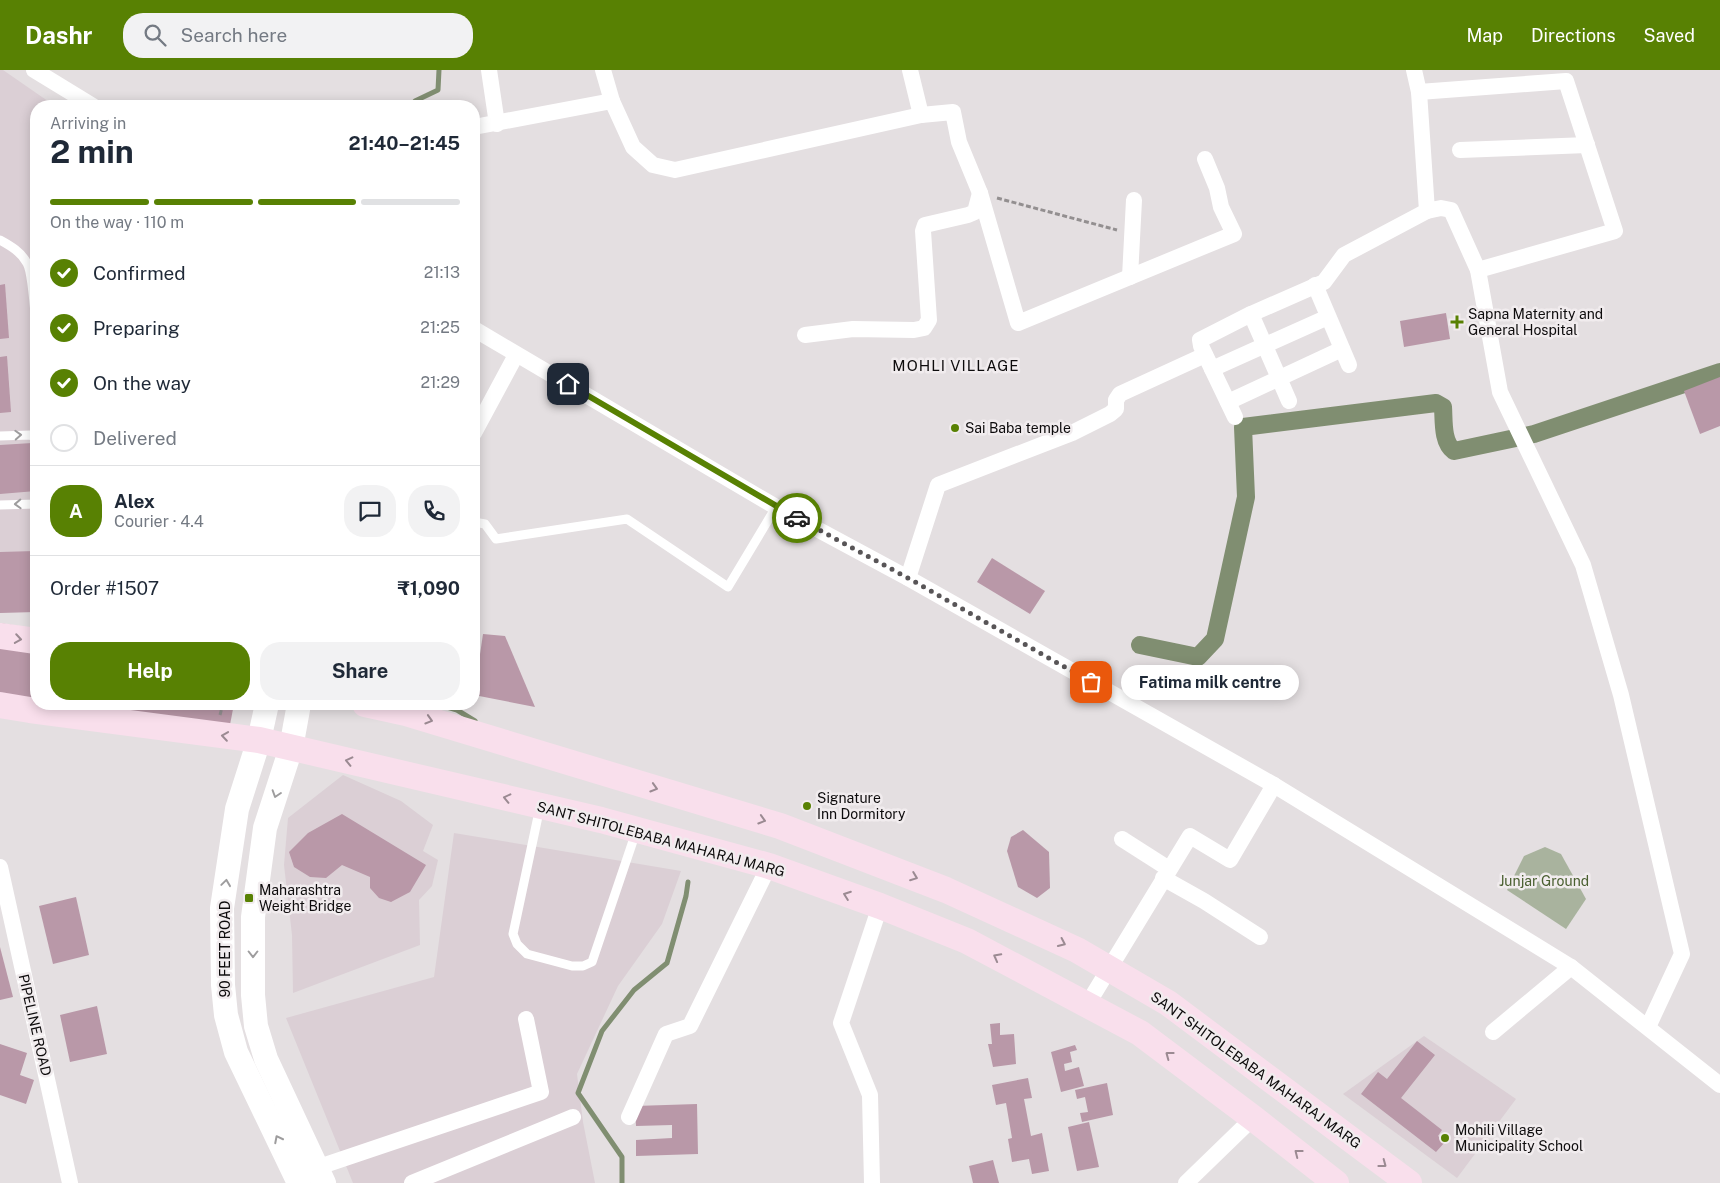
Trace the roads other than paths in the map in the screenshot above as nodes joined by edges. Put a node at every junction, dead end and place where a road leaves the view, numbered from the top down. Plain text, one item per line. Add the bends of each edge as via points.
1 (34, 70) edge
2 (489, 70) edge
3 (604, 70) edge
4 (910, 70) edge
5 (1414, 70) edge
6 (1419, 92) junction
7 (83, 100) edge
8 (612, 101) junction
9 (921, 115) junction
10 (496, 124) junction
11 (480, 126) edge
12 (1587, 145) junction
13 (1460, 150) dead end
14 (1204, 159) dead end
15 (980, 193) junction
16 (1134, 200) dead end
17 (1427, 211) junction
18 (0, 240) edge
19 (1478, 270) junction
20 (30, 274) edge
21 (1130, 277) junction
22 (1315, 285) junction
23 (1252, 314) junction
24 (1328, 317) junction
25 (480, 333) edge
26 (805, 335) dead end
27 (1266, 346) junction
28 (1342, 349) junction
29 (516, 355) junction
30 (1208, 362) junction
31 (1349, 365) dead end
32 (1278, 377) junction
33 (1289, 401) dead end
34 (1228, 402) junction
35 (1235, 417) dead end
36 (480, 422) edge
37 (30, 435) edge
38 (0, 436) edge
39 (30, 504) edge
40 (0, 505) edge
41 (776, 506) junction
42 (480, 523) edge
43 (908, 578) junction
44 (0, 636) edge
45 (30, 640) edge
46 (0, 704) edge
47 (266, 710) edge
48 (298, 710) edge
49 (392, 710) edge
50 (260, 740) junction
51 (290, 748) junction
52 (1274, 785) junction
53 (541, 806) junction
54 (724, 809) junction
55 (637, 830) junction
56 (1122, 839) dead end
57 (714, 851) junction
58 (768, 866) junction
59 (0, 867) edge
60 (1166, 873) junction
61 (880, 906) junction
62 (1260, 938) dead end
63 (1571, 967) junction
64 (1108, 968) junction
65 (1087, 1004) junction
66 (526, 1019) dead end
67 (1648, 1027) junction
68 (1493, 1032) dead end
69 (1720, 1085) edge
70 (573, 1117) dead end
71 (629, 1117) dead end
72 (1253, 1118) junction
73 (309, 1177) edge
74 (70, 1183) edge
75 (412, 1183) edge
76 (872, 1183) edge
77 (1186, 1183) edge
78 (1336, 1183) edge
79 (1409, 1183) edge

1 - 7 street
2 - 10 street
3 - 8 street
4 - 9 street
5 - 6 street
6 - 12 street via 1566,81
6 - 17 street
8 - 9 street via 633,147 653,165 675,170
8 - 10 street
9 - 15 street via 953,112 959,142
10 - 11 street
12 - 13 street
12 - 19 street via 1615,231
14 - 21 street via 1234,234
15 - 21 street via 1018,323
15 - 26 street via 974,212 925,225 929,320 924,328
16 - 21 street
17 - 19 street via 1451,210
17 - 22 street via 1344,255 1324,282
18 - 20 lane via 22,255 29,265
19 - 67 street via 1500,392 1583,565 1621,695 1682,954
22 - 23 street
22 - 24 street
23 - 27 street
23 - 30 street via 1200,340
24 - 27 street
24 - 28 street
25 - 29 street
27 - 30 street
27 - 32 street
28 - 31 street
28 - 32 street
29 - 36 street
29 - 41 street
30 - 34 street
30 - 43 street via 1120,394 1116,409 1110,414 1072,433 938,486
32 - 33 street
32 - 34 street
34 - 35 street
38 -> 37 lane
39 -> 40 lane
41 - 42 lane via 728,587 627,519 496,539 485,524
41 - 43 street
43 - 52 street
44 -> 45 main road
50 -> 46 main road, SANT SHITOLEBABA MAHARAJ MARG
47 - 50 street, 90 FEET ROAD
48 - 51 street, 90 FEET ROAD
49 -> 54 main road, SANT SHITOLEBABA MAHARAJ MARG
50 - 51 main road, SANT SHITOLEBABA MAHARAJ MARG
73 -> 50 street, 90 FEET ROAD via 236,1052 226,1015 222,908 236,810
53 -> 51 main road, SANT SHITOLEBABA MAHARAJ MARG
51 -> 73 street, 90 FEET ROAD via 265,828 253,917 253,995 256,1026 266,1059
52 - 60 street via 1230,860 1190,836
52 - 63 street
53 - 55 main road, SANT SHITOLEBABA MAHARAJ MARG
53 - 55 lane via 513,934 527,954 572,966 592,962
54 - 57 main road
54 -> 64 main road, SANT SHITOLEBABA MAHARAJ MARG via 780,826 946,890 1077,950
55 - 57 main road, SANT SHITOLEBABA MAHARAJ MARG
56 - 60 street
57 - 58 main road, SANT SHITOLEBABA MAHARAJ MARG
61 -> 58 main road, SANT SHITOLEBABA MAHARAJ MARG
58 - 71 street via 690,1026 666,1034
59 - 74 street, PIPELINE ROAD
60 - 62 street
60 - 64 street
65 -> 61 main road, SANT SHITOLEBABA MAHARAJ MARG via 967,941
61 - 76 street via 841,1023 870,1095
63 - 67 street
63 - 68 street
64 - 65 street
64 -> 79 main road, SANT SHITOLEBABA MAHARAJ MARG via 1168,1003
72 -> 65 main road, SANT SHITOLEBABA MAHARAJ MARG via 1140,1033
66 - 73 street via 541,1092
67 - 69 street
70 - 75 street
72 - 77 street
78 -> 72 main road, SANT SHITOLEBABA MAHARAJ MARG

